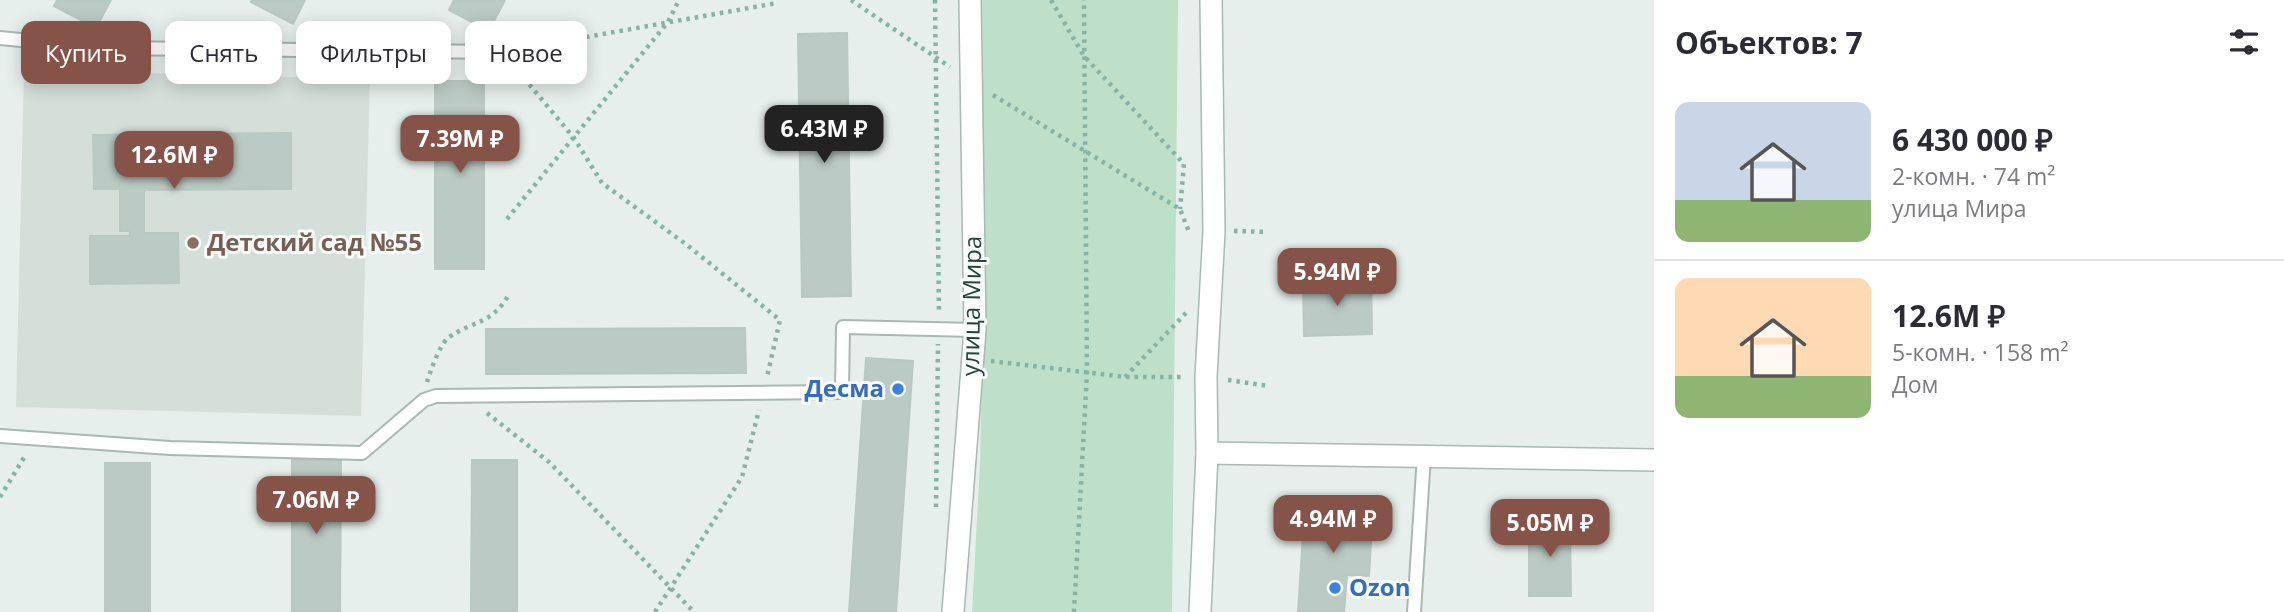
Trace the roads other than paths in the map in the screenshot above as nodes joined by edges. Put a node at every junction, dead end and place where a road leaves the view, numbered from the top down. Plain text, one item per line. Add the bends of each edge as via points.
1 (970, 0) edge
2 (1211, 0) edge
3 (0, 38) edge
4 (465, 52) edge
5 (975, 330) junction
6 (0, 436) edge
7 (1207, 453) junction
8 (1424, 456) junction
9 (1654, 460) edge
10 (953, 612) edge
11 (1200, 612) edge
12 (1415, 612) edge

1 - 5 street, улица Мира
2 - 7 street via 1214,231
3 - 4 lane via 103,48
5 - 6 lane via 843,327 842,392 436,396 424,400 362,453 170,448
5 - 10 street, улица Мира
7 - 8 street
7 - 11 street
8 - 9 street
8 - 12 lane

